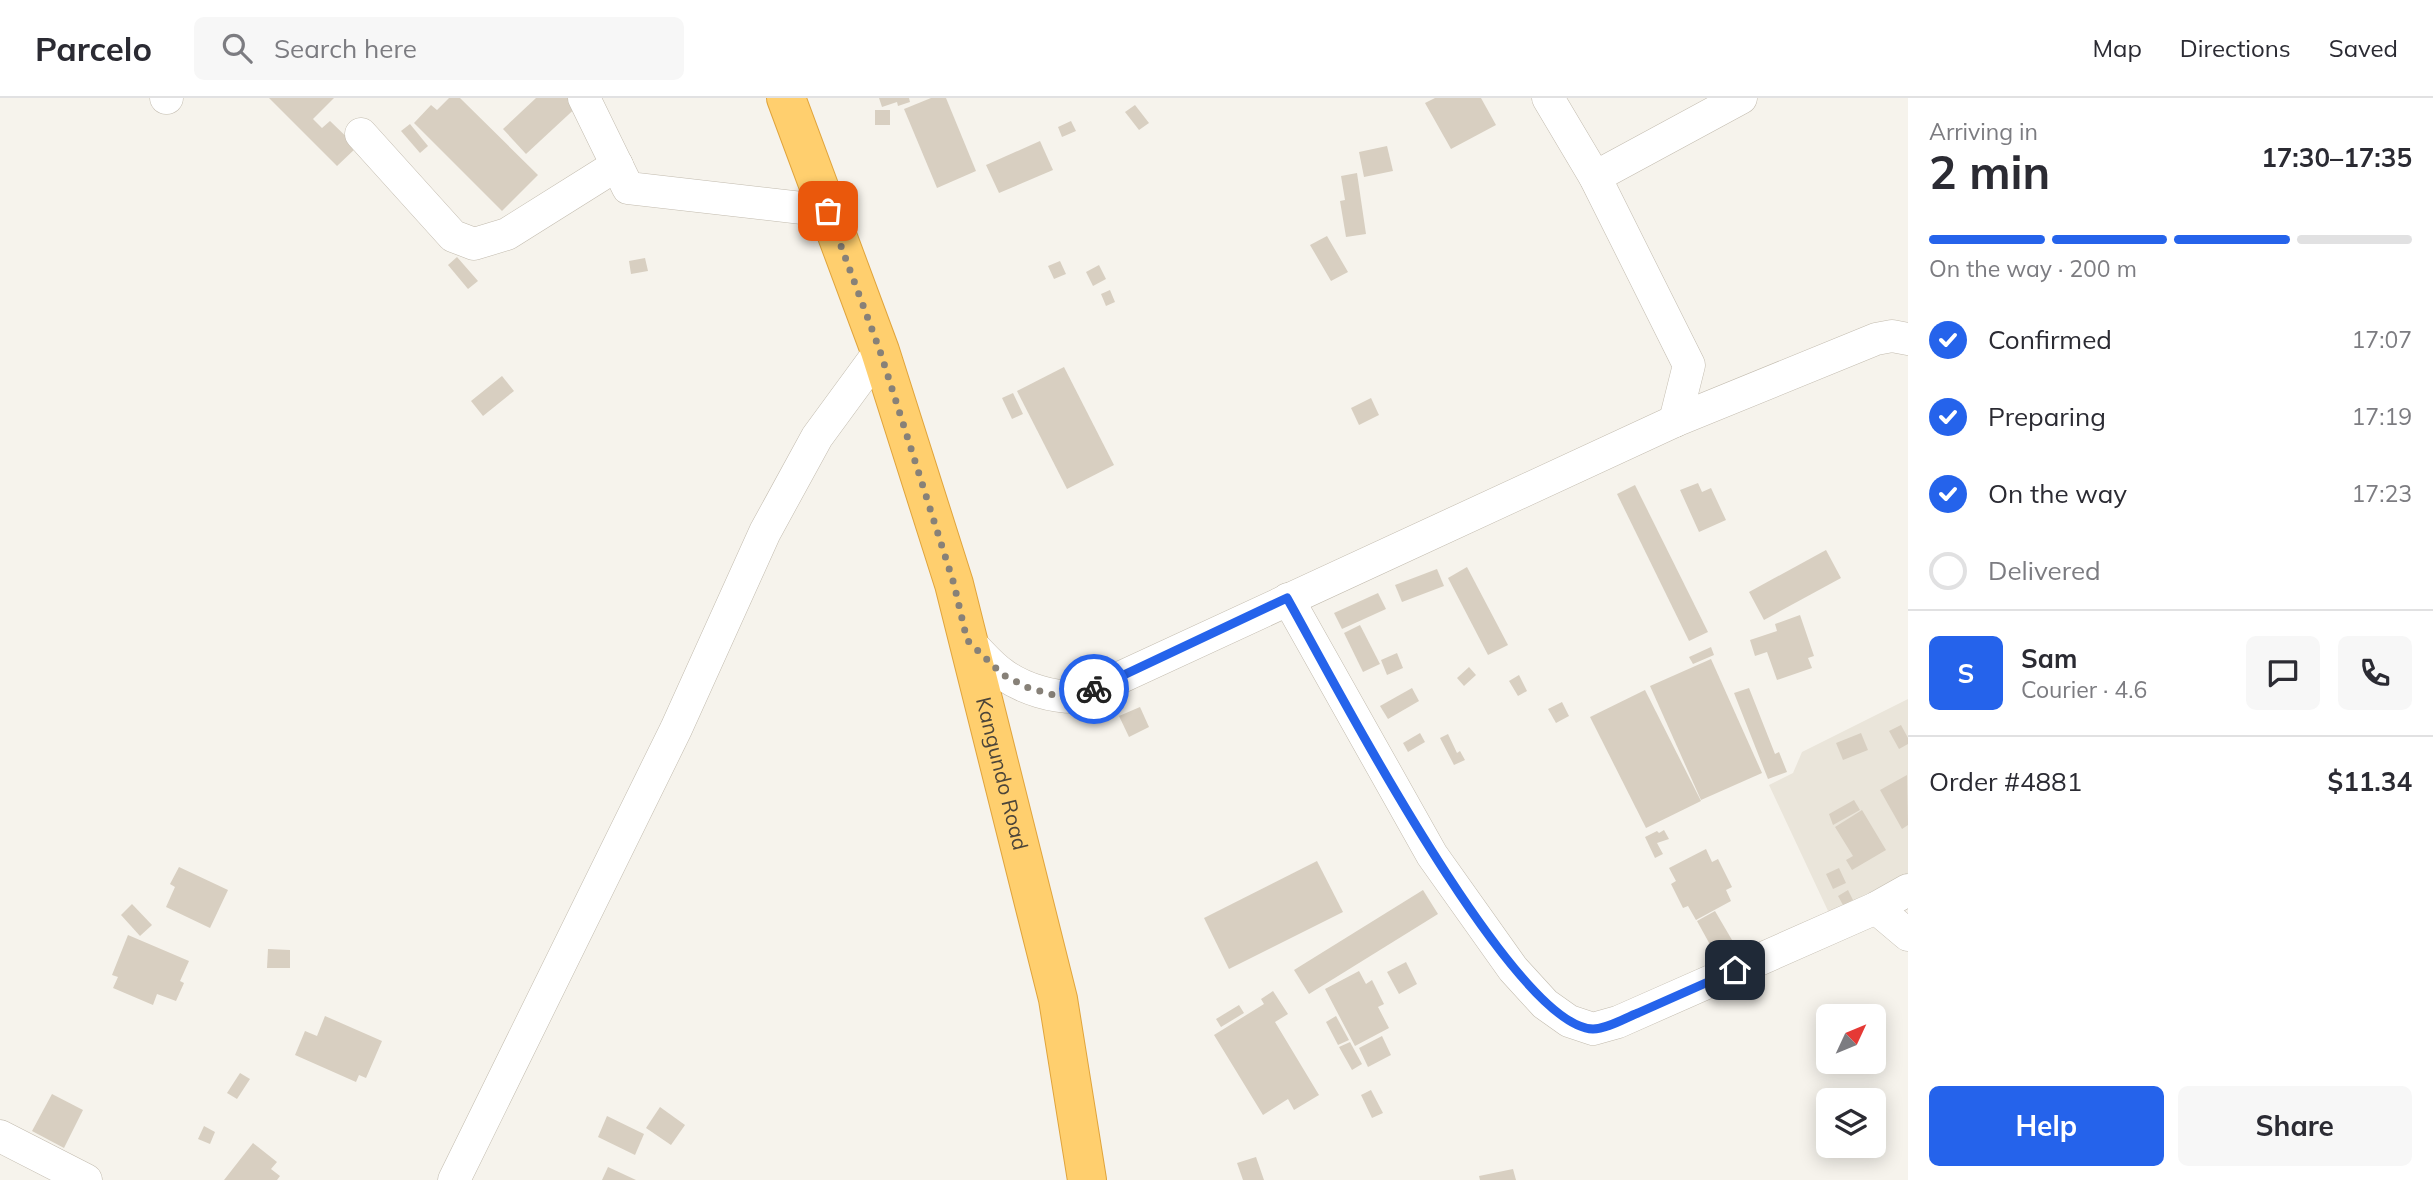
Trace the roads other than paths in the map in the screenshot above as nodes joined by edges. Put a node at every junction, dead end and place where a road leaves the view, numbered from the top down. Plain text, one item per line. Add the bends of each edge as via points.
1 (584, 98) edge
2 (786, 98) edge
3 (1548, 98) edge
4 (1741, 98) edge
5 (361, 134) dead end
6 (617, 166) junction
7 (1595, 177) junction
8 (828, 211) junction
9 (1908, 339) edge
10 (880, 351) junction
11 (1675, 421) junction
12 (1287, 598) junction
13 (967, 640) junction
14 (1908, 890) edge
15 (1876, 908) junction
16 (1908, 935) edge
17 (0, 1136) edge
18 (86, 1180) edge
19 (454, 1180) edge
20 (1087, 1180) edge

1 - 6 street
2 - 8 highway, Kangundo Road
3 - 7 street
4 - 7 street
5 - 6 street via 453,236 474,243 507,234
6 - 8 street via 628,188
7 - 11 street via 1689,365
8 - 10 highway, Kangundo Road
9 - 11 street via 1876,339
10 - 13 highway, Kangundo Road via 954,584
10 - 19 street via 817,437 765,532 676,729
11 - 12 street
12 - 13 street via 1078,697 1064,698 1029,688 1003,675
12 - 15 street via 1432,855 1514,969 1545,1004 1569,1021 1593,1029 1618,1022
13 - 20 highway, Kangundo Road via 1058,999
14 - 15 street
15 - 16 street
17 - 18 street

